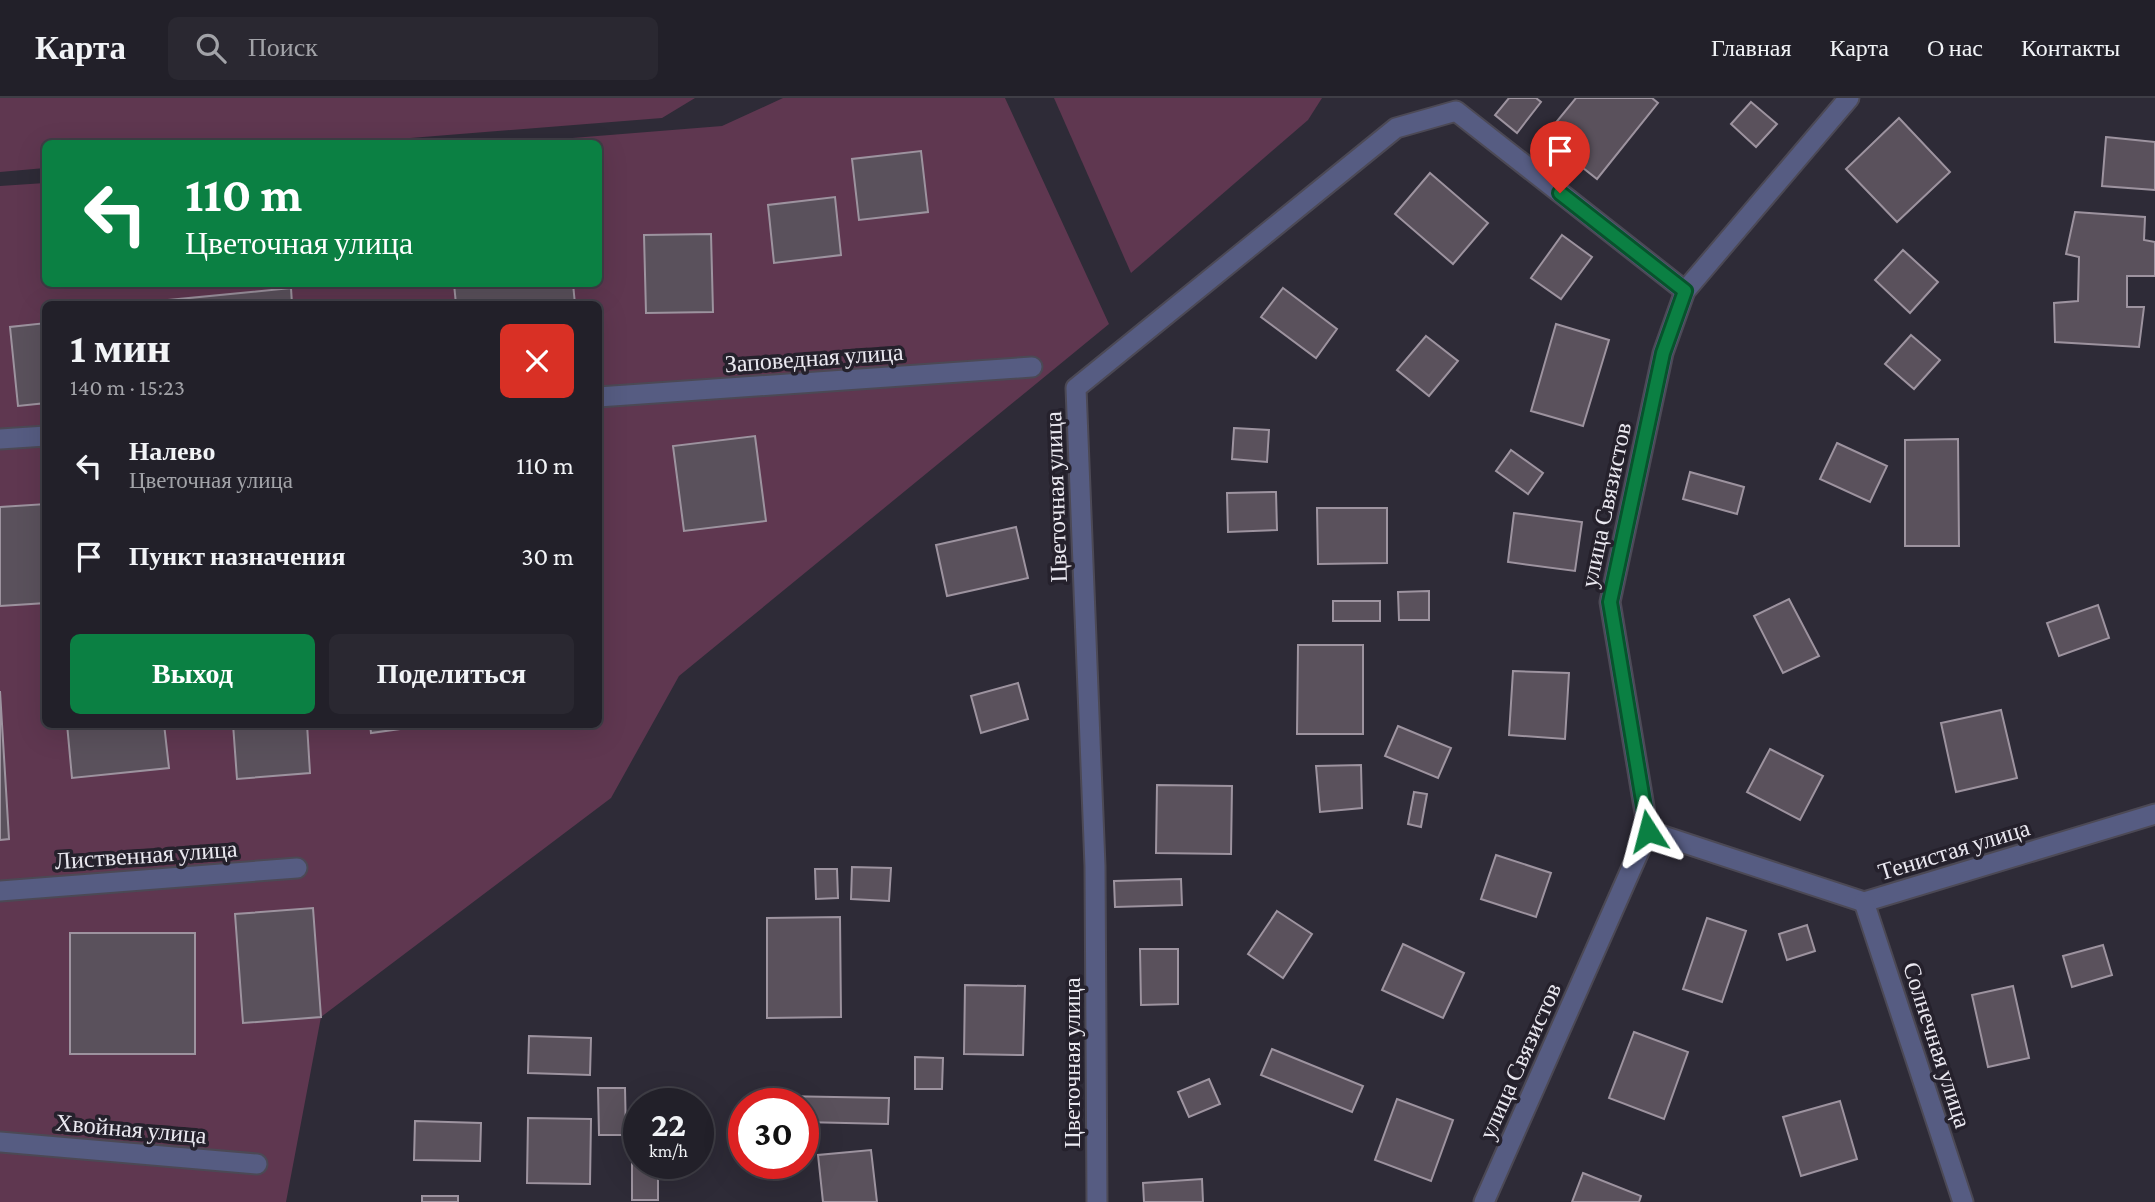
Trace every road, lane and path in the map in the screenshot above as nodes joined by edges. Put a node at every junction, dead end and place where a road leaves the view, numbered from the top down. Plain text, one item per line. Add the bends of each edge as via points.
1 (1849, 98) edge
2 (1685, 291) junction
3 (1032, 367) dead end
4 (602, 397) edge
5 (42, 436) edge
6 (0, 439) edge
7 (2155, 814) edge
8 (1648, 831) junction
9 (297, 868) dead end
10 (0, 891) edge
11 (1864, 902) junction
12 (0, 1142) edge
13 (257, 1164) dead end
14 (1097, 1202) edge
15 (1484, 1202) edge
16 (1963, 1202) edge

1 - 2 street, улица Связистов
2 - 8 street, улица Связистов via 1663,353 1610,602
2 - 14 street, Цветочная улица via 1456,111 1396,128 1076,388 1096,866
3 - 4 street, Заповедная улица
5 - 6 street
7 - 11 street, Тенистая улица
8 - 11 street, Тенистая улица
8 - 15 street, улица Связистов
9 - 10 street, Лиственная улица
11 - 16 street, Солнечная улица
12 - 13 street, Хвойная улица

